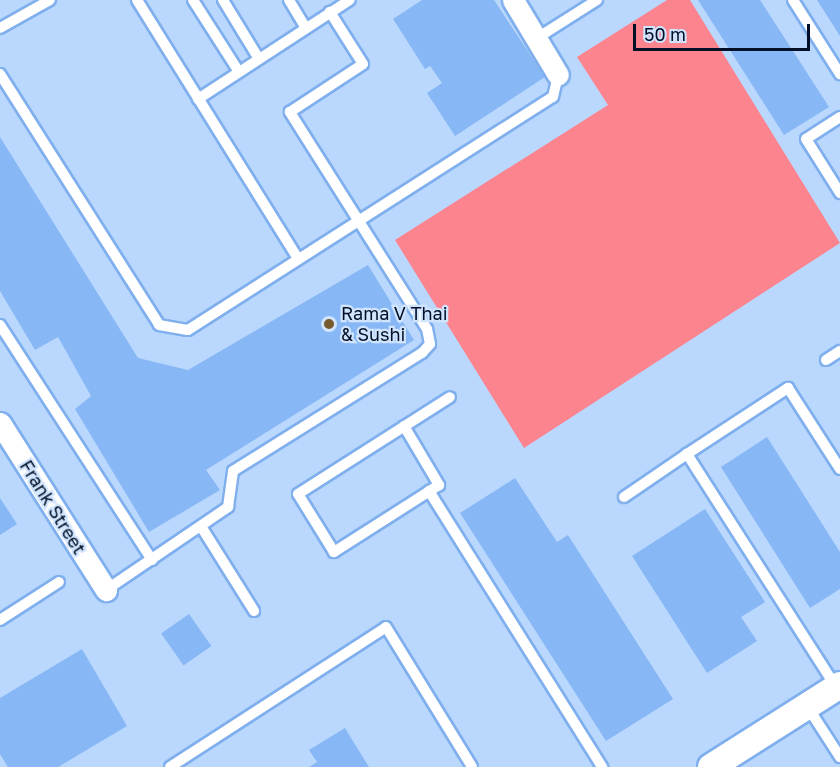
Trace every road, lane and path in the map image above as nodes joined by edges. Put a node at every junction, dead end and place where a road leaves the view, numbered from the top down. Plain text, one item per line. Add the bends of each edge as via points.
1 (50, 0) edge
2 (137, 0) edge
3 (193, 0) edge
4 (223, 0) edge
5 (289, 0) edge
6 (513, 0) edge
7 (597, 0) edge
8 (792, 0) edge
9 (342, 2) edge
10 (330, 12) junction
11 (0, 28) edge
12 (306, 28) junction
13 (537, 38) junction
14 (259, 60) junction
15 (239, 72) junction
16 (0, 74) edge
17 (558, 75) joint
18 (840, 75) edge
19 (198, 99) junction
20 (840, 117) edge
21 (840, 192) edge
22 (359, 220) junction
23 (298, 259) junction
24 (0, 325) edge
25 (840, 351) edge
26 (826, 360) dead end
27 (450, 397) dead end
28 (0, 423) edge
29 (404, 426) junction
30 (687, 454) junction
31 (840, 469) edge
32 (429, 491) junction
33 (624, 497) dead end
34 (202, 528) junction
35 (152, 560) junction
36 (59, 582) dead end
37 (106, 590) joint
38 (254, 611) dead end
39 (0, 620) edge
40 (838, 686) edge
41 (807, 706) junction
42 (840, 757) edge
43 (170, 767) edge
44 (472, 767) edge
45 (602, 767) edge
46 (711, 767) edge

1 - 11 lane
2 - 19 lane
3 - 15 lane
4 - 14 lane
5 - 12 lane
6 - 13 street
7 - 13 lane
8 - 18 lane
9 - 10 lane
10 - 12 lane
10 - 22 lane via 363,64 290,112
12 - 14 lane
13 - 17 street
14 - 15 lane
15 - 19 lane
16 - 23 lane via 159,325 188,330
17 - 22 lane via 553,97
19 - 23 lane
20 - 21 lane via 806,139
22 - 23 lane
22 - 34 lane via 428,328 430,344 422,353 233,471 228,507
24 - 35 lane
25 - 26 lane
27 - 29 lane
28 - 37 street, Frank Street
29 - 32 lane via 439,485
29 - 32 lane via 298,494 334,552
30 - 31 lane via 788,388
30 - 33 lane
30 - 40 lane
32 - 45 lane
34 - 35 lane
34 - 38 lane
35 - 37 lane
36 - 39 lane
40 - 41 street
41 - 42 lane
41 - 46 street
43 - 44 lane via 386,627

